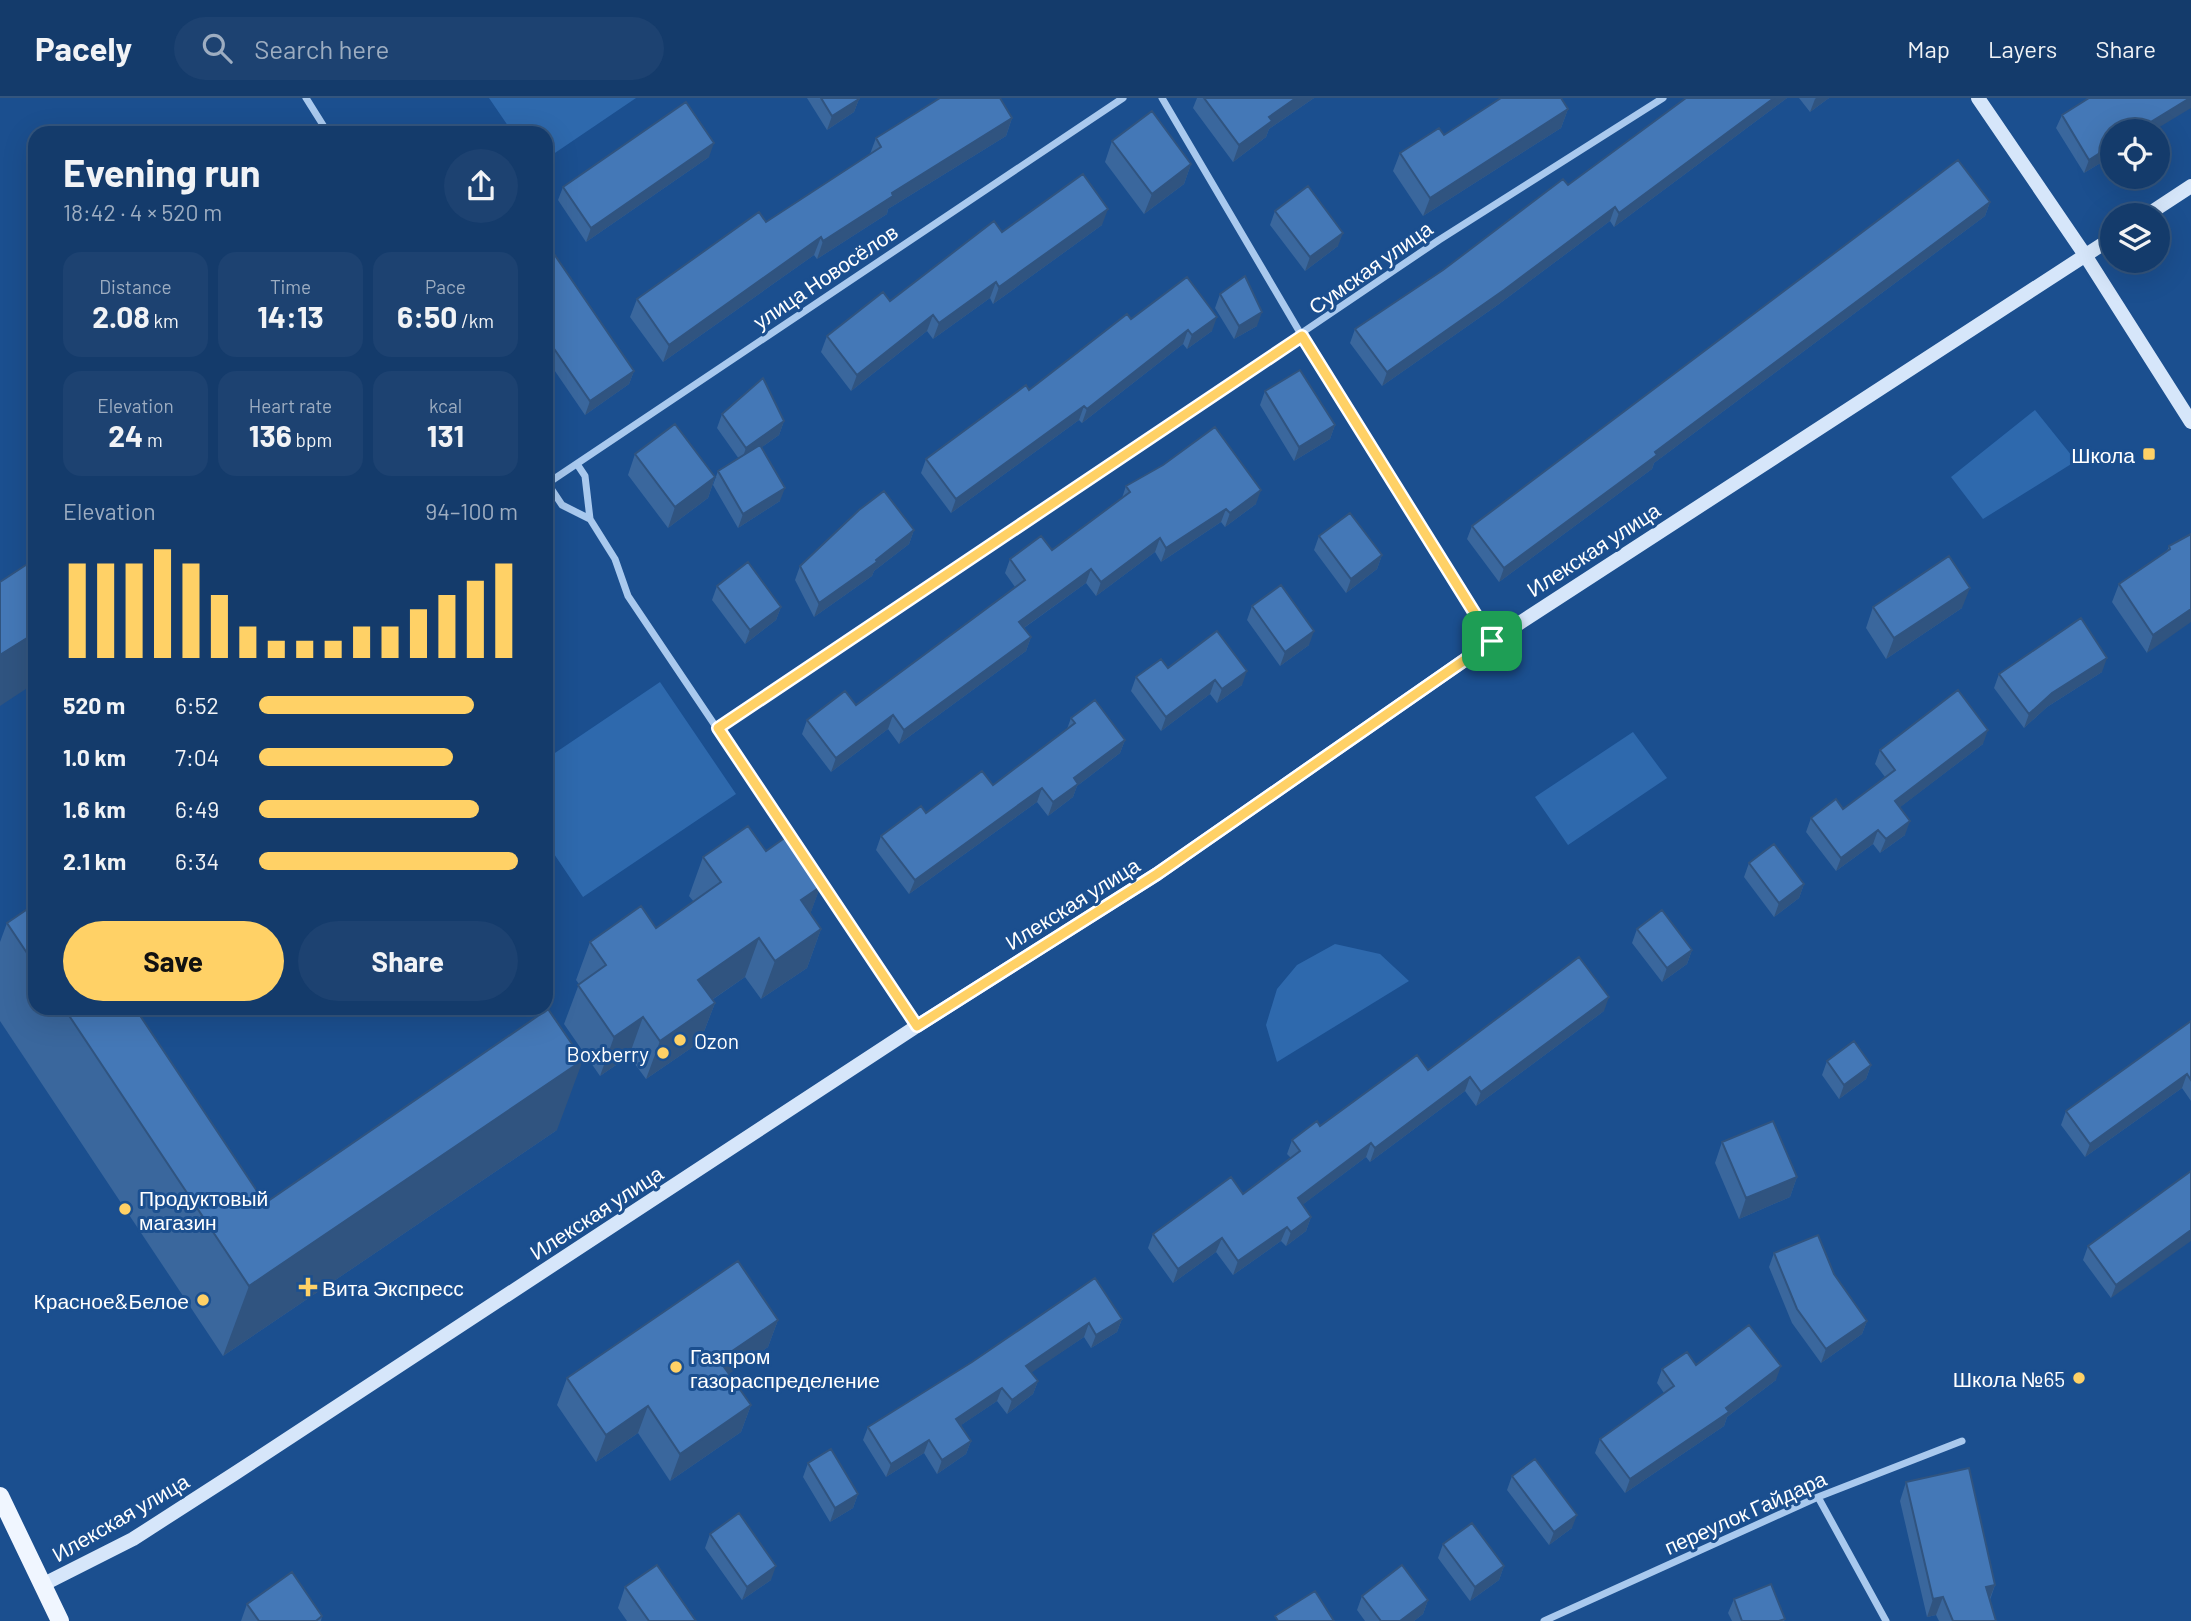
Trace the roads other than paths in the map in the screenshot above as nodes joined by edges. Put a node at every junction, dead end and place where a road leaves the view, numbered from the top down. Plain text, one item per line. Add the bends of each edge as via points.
1 (306, 98) edge
2 (1123, 98) edge
3 (1162, 98) edge
4 (1663, 98) edge
5 (1978, 98) edge
6 (324, 126) edge
7 (2191, 186) edge
8 (2165, 203) edge
9 (2100, 246) edge
10 (2085, 256) junction
11 (1302, 336) junction
12 (2191, 422) edge
13 (577, 464) junction
14 (553, 478) edge
15 (553, 491) edge
16 (590, 519) junction
17 (1492, 641) junction
18 (718, 728) junction
19 (917, 1026) junction
20 (1962, 1441) dead end
21 (0, 1496) edge
22 (1818, 1497) junction
23 (42, 1584) junction
24 (60, 1621) edge
25 (1544, 1621) edge
26 (1886, 1621) edge

1 - 6 street
2 - 13 street, улица Новосёлов
3 - 11 street
4 - 11 street, Сумская улица via 1439,240
5 - 10 street
7 - 8 street
9 - 10 street, Илекская улица
10 - 12 street
10 - 17 street, Илекская улица
11 - 17 street
11 - 18 street, Сумская улица
13 - 14 street, улица Новосёлов
13 - 16 street via 585,476
15 - 16 street via 562,505
16 - 18 street via 615,559 628,596
17 - 19 street, Илекская улица via 1157,874
18 - 19 street
19 - 23 street, Илекская улица via 133,1539
20 - 22 street, переулок Гайдара
21 - 23 main road
22 - 25 street, переулок Гайдара
22 - 26 street
23 - 24 main road

